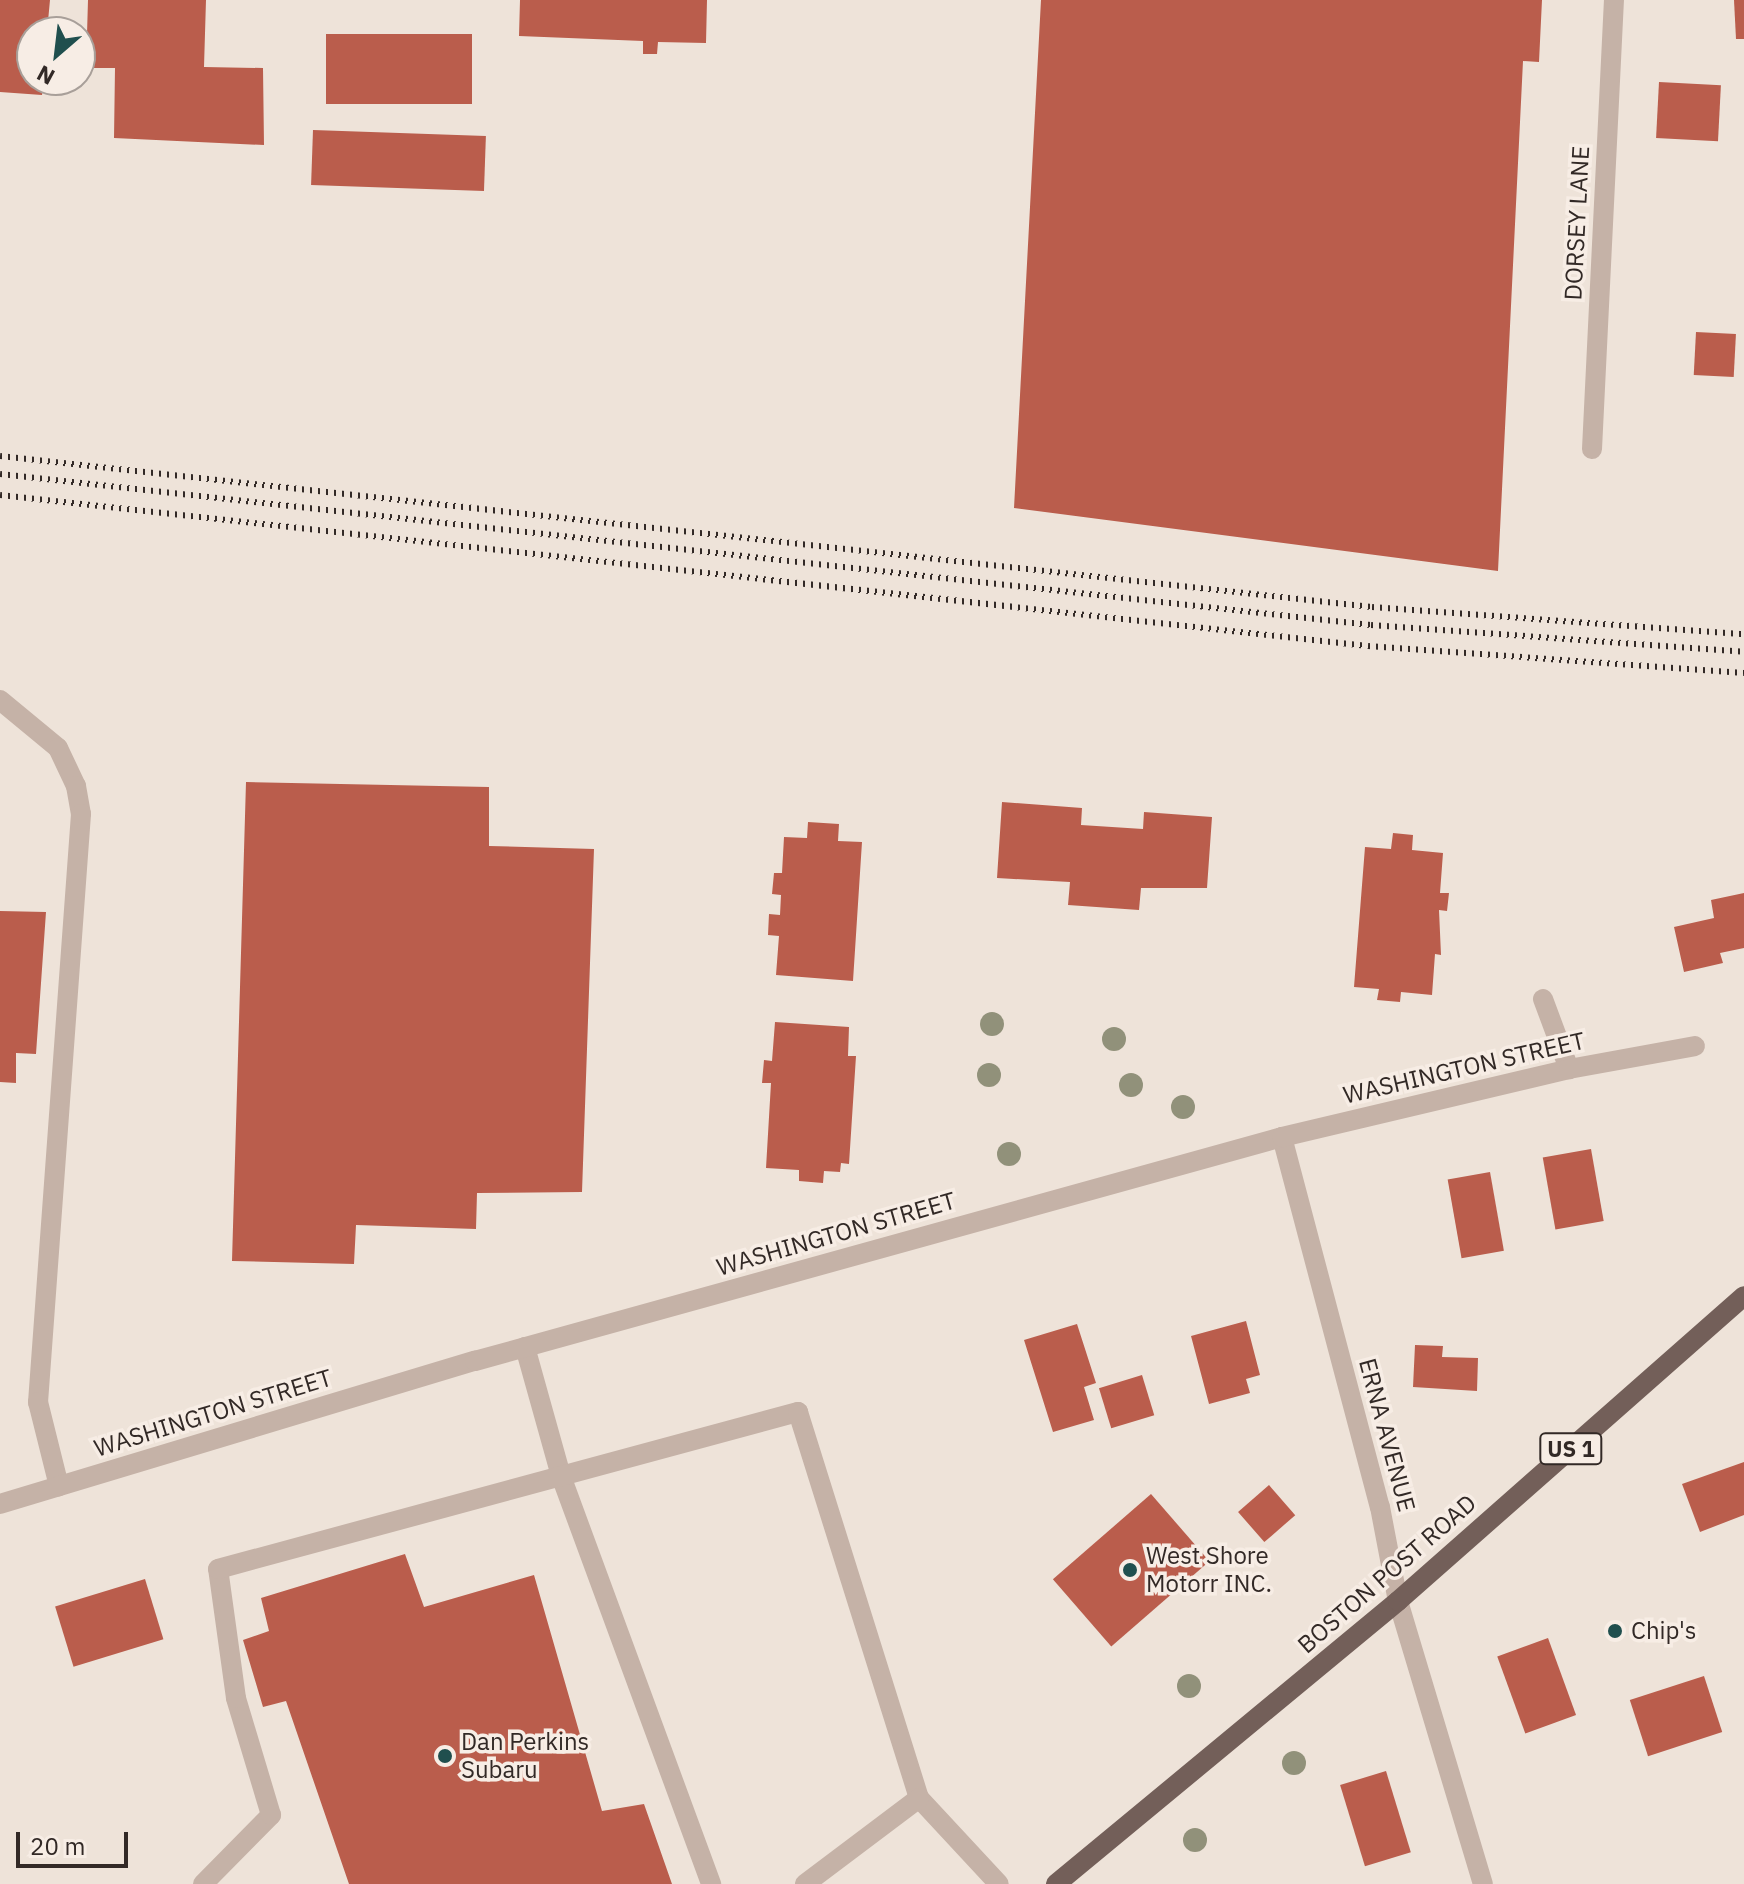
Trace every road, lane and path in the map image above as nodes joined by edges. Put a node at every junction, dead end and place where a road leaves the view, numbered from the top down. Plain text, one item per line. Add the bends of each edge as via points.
1 (1614, 0) edge
2 (1592, 449) dead end
3 (0, 700) edge
4 (1543, 999) dead end
5 (1695, 1046) dead end
6 (1569, 1069) junction
7 (1282, 1137) junction
8 (1744, 1296) edge
9 (525, 1347) junction
10 (561, 1476) junction
11 (59, 1486) junction
12 (0, 1504) edge
13 (1398, 1601) junction
14 (919, 1798) junction
15 (1058, 1883) edge
16 (203, 1884) edge
17 (711, 1884) edge
18 (805, 1884) edge
19 (999, 1884) edge
20 (1483, 1884) edge

1 - 2 street, DORSEY LANE
3 - 11 street via 58,748 81,814 38,1402
4 - 6 street
5 - 6 street, WASHINGTON STREET
6 - 7 street, WASHINGTON STREET
7 - 9 street, WASHINGTON STREET
7 - 13 street, ERNA AVENUE via 1380,1507
8 - 13 main road, BOSTON POST ROAD / US 1
9 - 10 street
9 - 11 street, WASHINGTON STREET
10 - 14 street via 798,1412
10 - 16 street via 218,1569 236,1698 271,1815
10 - 17 street
11 - 12 street, WASHINGTON STREET
13 - 15 main road, BOSTON POST ROAD / US 1
13 - 20 street, ERNA AVENUE
14 - 18 street
14 - 19 street

